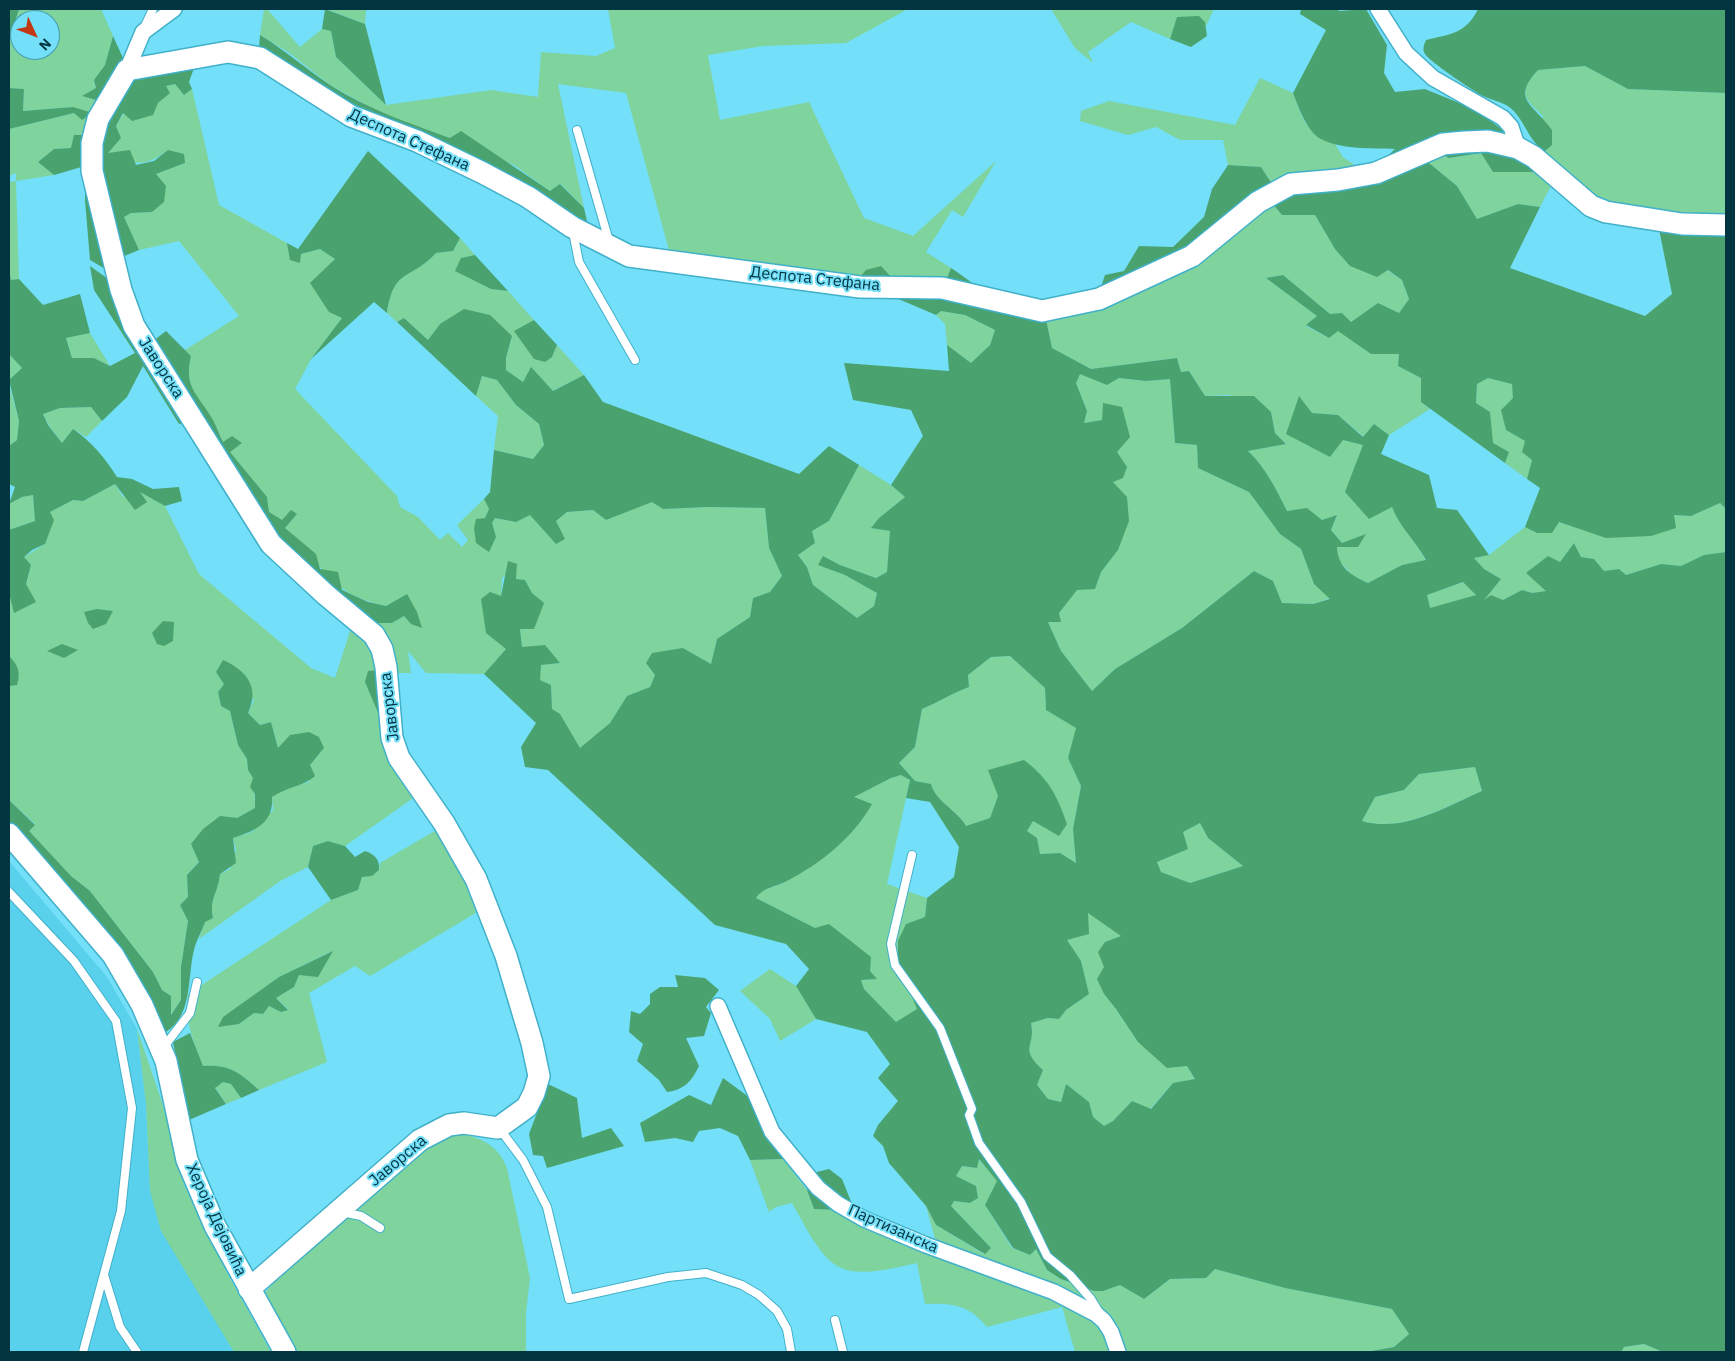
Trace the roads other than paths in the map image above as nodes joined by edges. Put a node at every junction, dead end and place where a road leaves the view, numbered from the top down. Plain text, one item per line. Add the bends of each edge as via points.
1 (154, 9) edge
2 (174, 9) edge
3 (1378, 9) edge
4 (143, 32) junction
5 (127, 70) junction
6 (577, 130) dead end
7 (1518, 148) junction
8 (1726, 225) edge
9 (572, 227) junction
10 (611, 247) junction
11 (635, 360) dead end
12 (9, 834) edge
13 (912, 855) dead end
14 (9, 892) edge
15 (197, 982) dead end
16 (718, 1006) dead end
17 (161, 1050) junction
18 (498, 1128) junction
19 (340, 1211) junction
20 (380, 1228) dead end
21 (104, 1275) junction
22 (249, 1289) junction
23 (835, 1320) dead end
24 (1104, 1321) junction
25 (83, 1352) edge
26 (136, 1352) edge
27 (285, 1352) edge
28 (791, 1352) edge
29 (843, 1352) edge
30 (1118, 1352) edge

1 - 4 lane, Јаворска
2 - 4 street
3 - 7 street via 1406,54 1433,78 1503,118 1511,127
4 - 5 street, Јаворска
5 - 9 street, Деспота Стефана via 228,52 260,58 351,116 417,141 483,173 528,197
5 - 18 street, Јаворска via 98,119 92,143 92,171 121,290 134,326 271,544 326,596 374,635 382,650 392,738 399,758 444,823 476,879 506,956 532,1043 539,1076 534,1093 527,1107
6 - 10 lane
7 - 8 street, Деспота Стефана via 1534,157 1590,206 1606,212 1682,224
7 - 10 street, Деспота Стефана via 1488,141 1443,144 1376,173 1290,184 1258,202 1192,256 1099,299 1042,311 942,288 860,287 629,256
9 - 10 street, Деспота Стефана
9 - 11 lane via 579,262
12 - 17 street, Хероја Дејовића via 113,955 142,1005
13 - 24 lane via 891,944 895,964 940,1028 972,1108 969,1115 979,1143 1021,1202 1047,1256 1070,1275 1091,1299
14 - 21 lane via 74,960 116,1021 132,1108 121,1212
15 - 17 lane via 190,1014
16 - 24 street, Партизанска via 772,1132 804,1172 838,1204 864,1219 926,1245 1054,1292
17 - 22 street, Хероја Дејовића via 187,1160 215,1226
18 - 19 street, Јаворска via 464,1123 434,1132 387,1167
18 - 28 lane via 523,1160 547,1207 569,1299 668,1277 706,1273 742,1285 777,1311 787,1329
19 - 20 lane via 361,1216
19 - 22 street, Јаворска
21 - 25 lane
21 - 26 lane via 120,1327
22 - 27 street, Хероја Дејовића
23 - 29 lane
24 - 30 street, Партизанска

